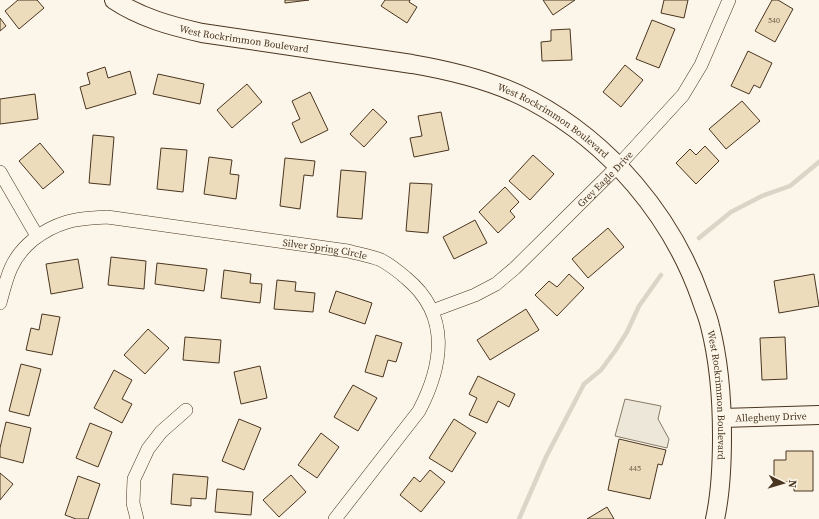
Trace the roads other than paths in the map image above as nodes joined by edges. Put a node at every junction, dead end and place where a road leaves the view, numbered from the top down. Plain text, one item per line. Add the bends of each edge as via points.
1 (114, 0) edge
2 (729, 0) edge
3 (618, 166) junction
4 (0, 172) edge
5 (37, 236) junction
6 (0, 303) edge
7 (432, 311) junction
8 (186, 410) dead end
9 (819, 415) edge
10 (722, 418) junction
11 (137, 519) edge
12 (335, 519) edge
13 (715, 519) edge

1 - 3 main road, West Rockrimmon Boulevard via 164,24 202,33 412,64 474,77 532,101 560,118
2 - 3 street, Grey Eagle Drive via 701,65 683,95
3 - 7 street, Grey Eagle Drive via 496,284
3 - 10 main road, West Rockrimmon Boulevard via 656,211 686,262 710,325
4 - 5 street
5 - 6 street, Silver Spring Circle via 22,250 11,267
5 - 7 street, Silver Spring Circle via 68,221 107,217 348,251 380,260 397,270 423,294
7 - 12 street, Silver Spring Circle via 439,352 429,393 419,411
8 - 11 street via 161,432 148,449 134,479 133,503
9 - 10 main road, Allegheny Drive
10 - 13 main road, West Rockrimmon Boulevard via 720,486

